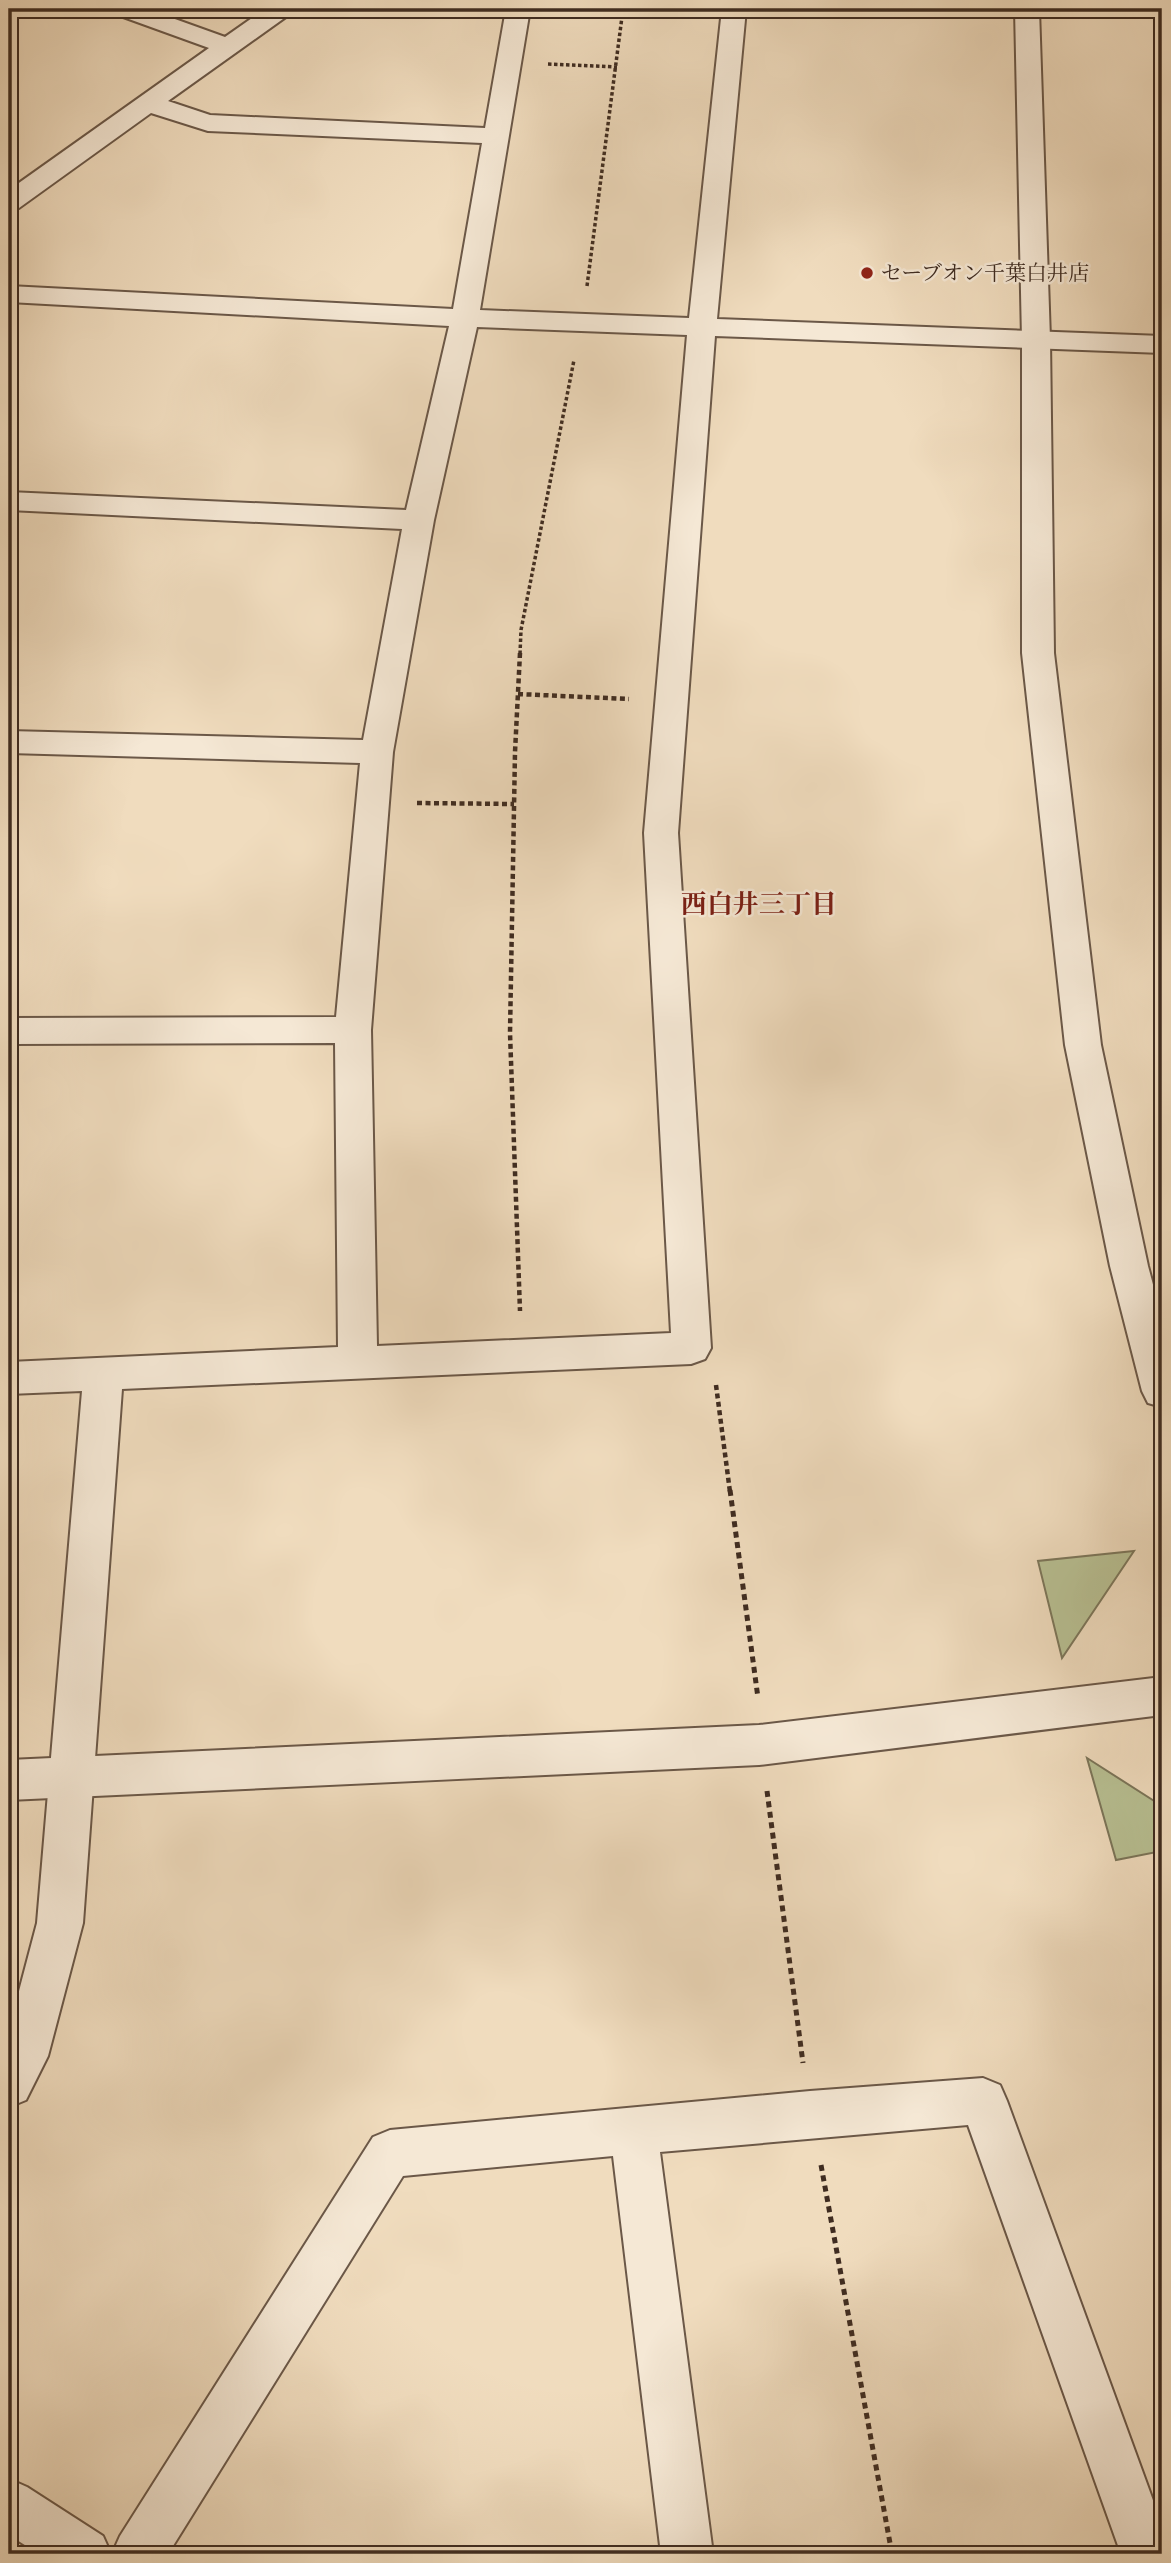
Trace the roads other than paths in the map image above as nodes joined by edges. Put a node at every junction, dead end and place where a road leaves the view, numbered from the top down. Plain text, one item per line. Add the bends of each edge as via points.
1 (124, 9) edge
2 (281, 9) edge
3 (519, 9) edge
4 (734, 9) edge
5 (1027, 9) edge
6 (226, 46) junction
7 (146, 103) junction
8 (496, 136) junction
9 (9, 202) edge
10 (9, 294) edge
11 (465, 318) junction
12 (702, 325) junction
13 (1036, 339) junction
14 (1162, 345) edge
15 (9, 502) edge
16 (419, 520) junction
17 (9, 742) edge
18 (377, 752) junction
19 (353, 1030) junction
20 (9, 1031) edge
21 (358, 1363) junction
22 (103, 1374) junction
23 (9, 1378) edge
24 (1162, 1391) edge
25 (1162, 1696) edge
26 (73, 1778) junction
27 (9, 1780) edge
28 (9, 2084) edge
29 (634, 2132) junction
30 (9, 2505) edge
31 (85, 2554) edge
32 (138, 2554) edge
33 (687, 2554) edge
34 (1147, 2554) edge

1 - 6 street
2 - 6 street
3 - 8 street
4 - 12 street
5 - 13 street
6 - 7 street
7 - 8 street via 208,123
7 - 9 street
8 - 11 street
10 - 11 street
11 - 12 street
11 - 16 street
12 - 13 street
12 - 21 street via 661,833 691,1348
13 - 14 street
13 - 24 street via 1038,653 1083,1045 1129,1266
15 - 16 street
16 - 18 street
17 - 18 street
18 - 19 street
19 - 20 street
19 - 21 street
21 - 22 street
22 - 23 street
22 - 26 street
25 - 26 street via 759,1745
26 - 27 street
26 - 28 street via 60,1923 25,2056
29 - 32 street via 390,2154
29 - 33 street
29 - 34 street via 983,2101
30 - 31 street

